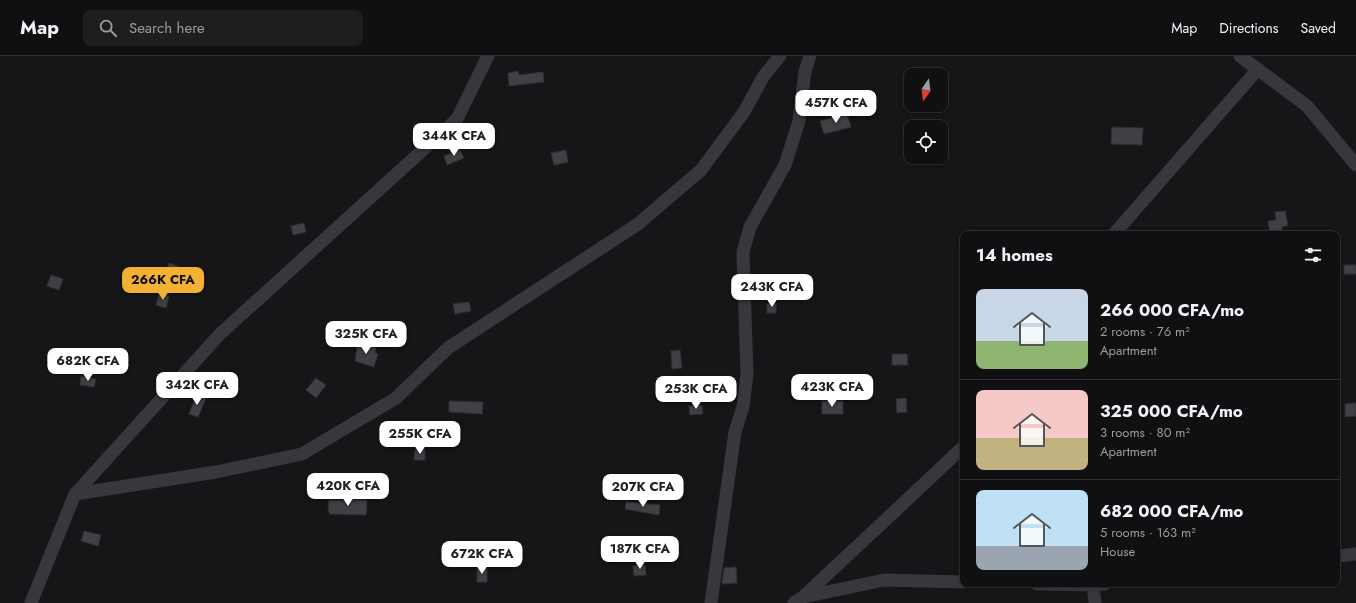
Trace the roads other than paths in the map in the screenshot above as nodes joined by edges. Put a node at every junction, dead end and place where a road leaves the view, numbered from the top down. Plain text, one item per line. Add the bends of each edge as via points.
1 (488, 56) edge
2 (780, 56) edge
3 (810, 56) edge
4 (1240, 56) edge
5 (1258, 69) junction
6 (1356, 165) edge
7 (1117, 231) edge
8 (960, 450) edge
9 (75, 494) junction
10 (1356, 554) edge
11 (1340, 556) edge
12 (960, 582) edge
13 (1099, 587) edge
14 (799, 600) edge
15 (31, 603) edge
16 (711, 603) edge
17 (1095, 603) edge

1 - 9 street via 458,118 220,334
2 - 9 street via 763,77 744,112 701,170 638,224 448,348 396,398 302,454 216,472
3 - 16 street via 805,71 798,121 785,165 750,227 743,252 747,374 743,406 735,432
4 - 5 street
5 - 6 street via 1307,106
5 - 7 street
8 - 14 street
9 - 15 street
10 - 11 street
12 - 14 street via 884,580
13 - 17 street

